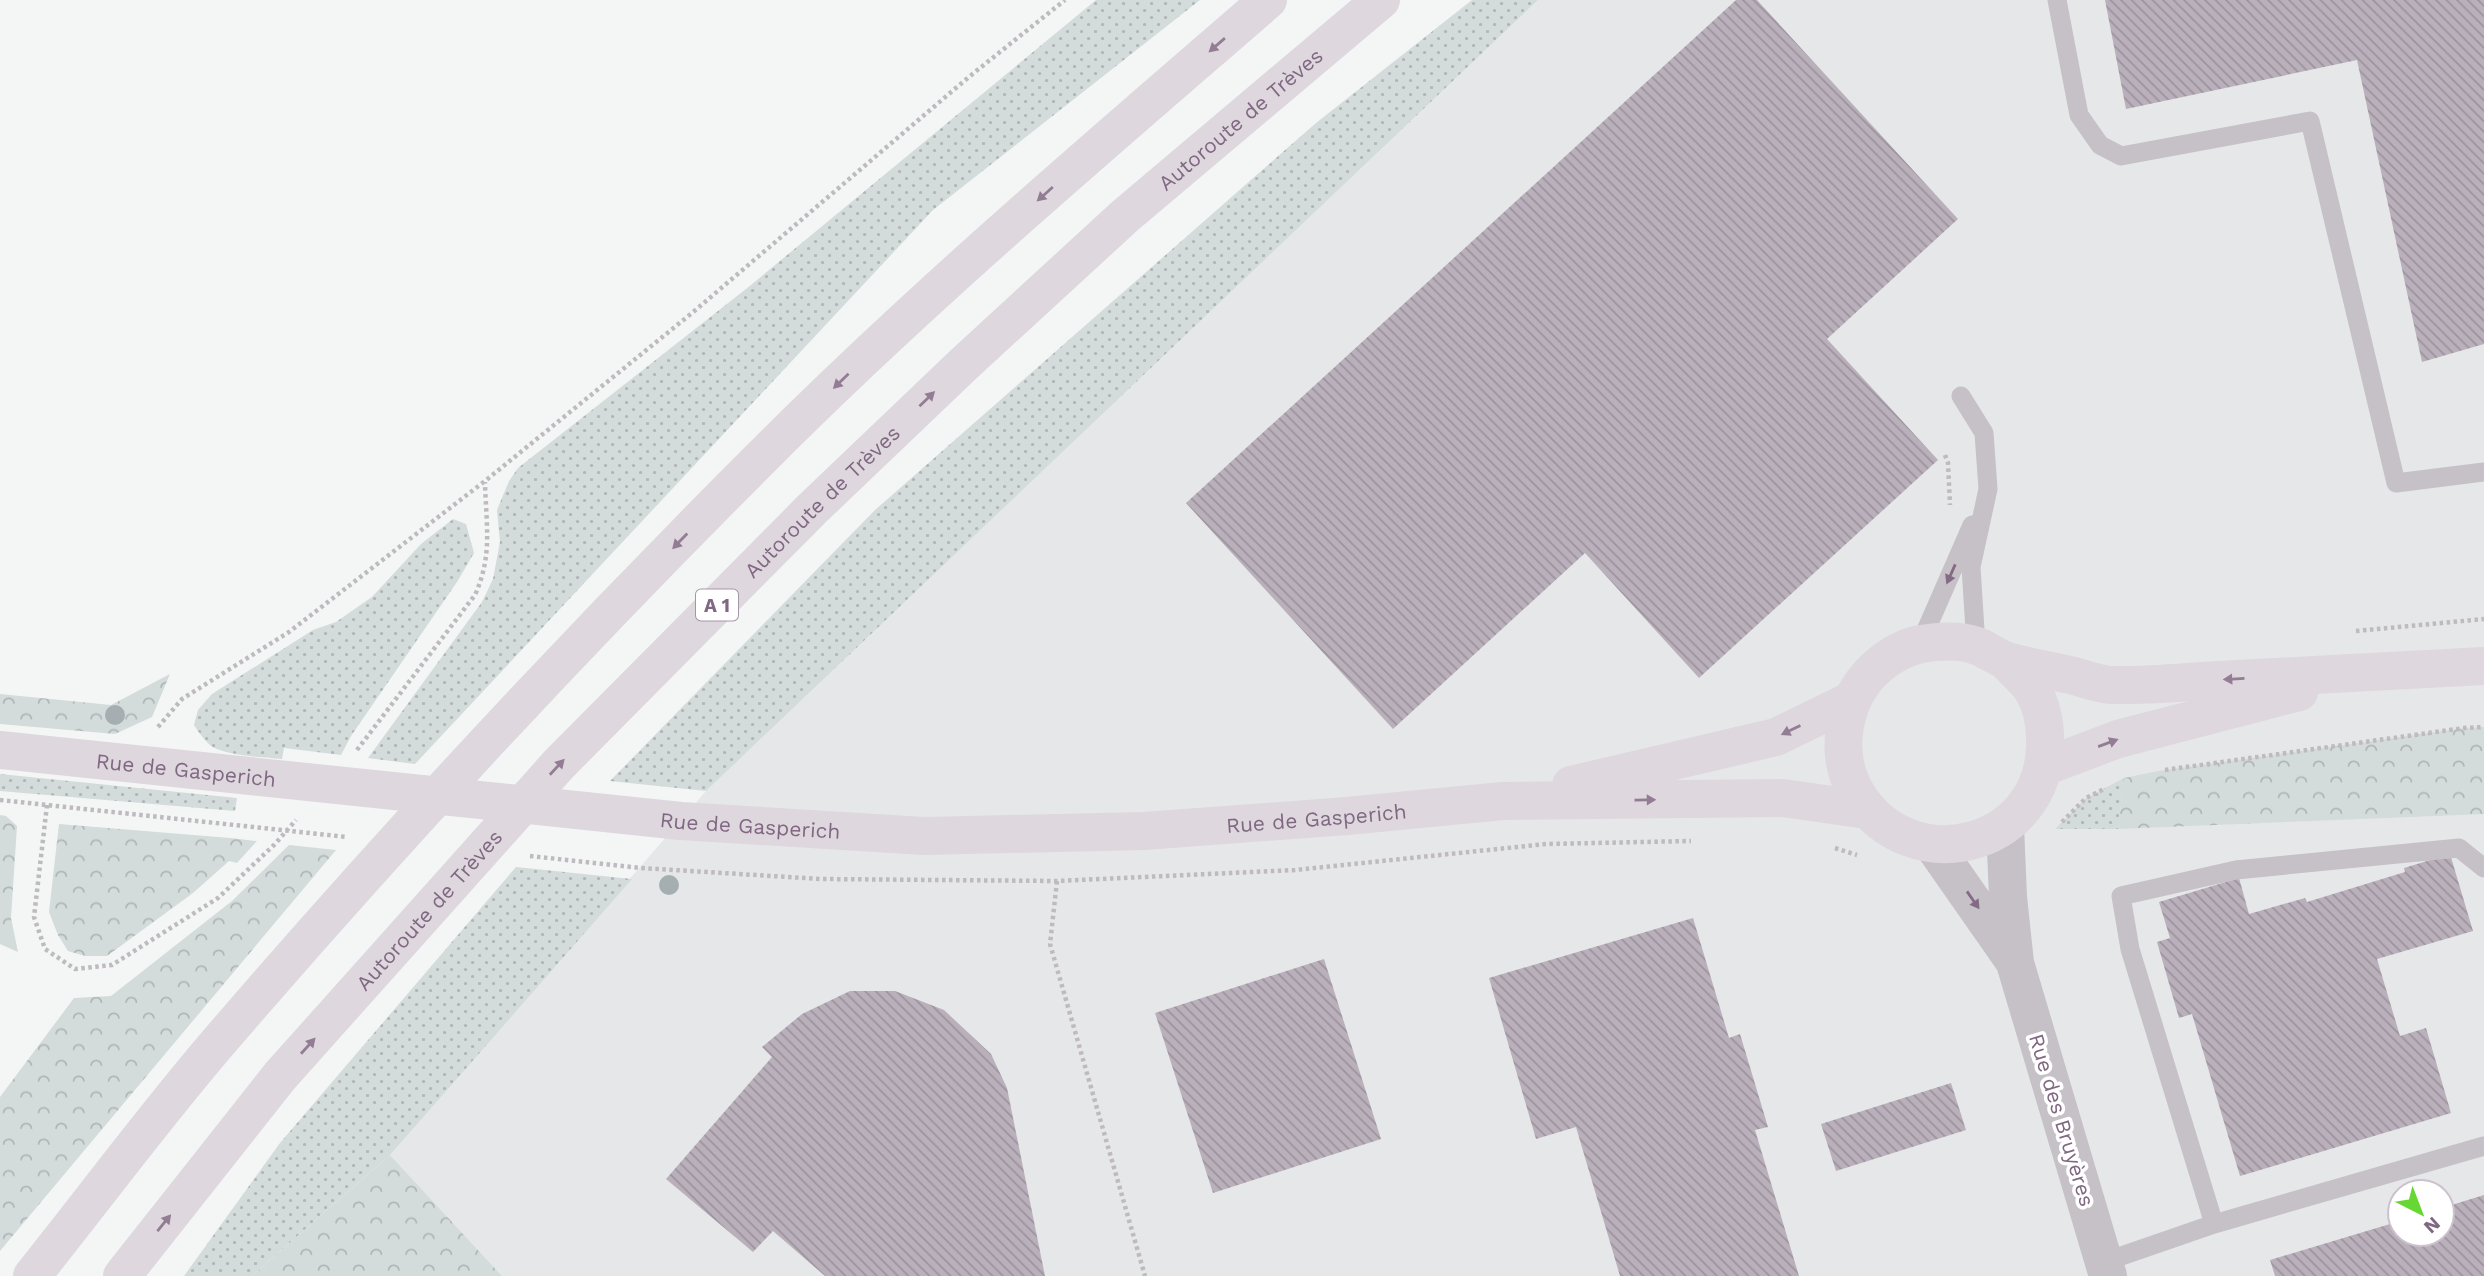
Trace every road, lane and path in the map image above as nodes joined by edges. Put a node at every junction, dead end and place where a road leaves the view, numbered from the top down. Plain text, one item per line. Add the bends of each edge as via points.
1 (1065, 0) edge
2 (1268, 0) edge
3 (1381, 0) edge
4 (2057, 0) edge
5 (1961, 396) dead end
6 (2484, 472) edge
7 (1988, 489) junction
8 (1920, 644) junction
9 (1990, 653) junction
10 (2484, 666) edge
11 (2375, 673) junction
12 (1852, 700) junction
13 (2484, 727) edge
14 (0, 750) edge
15 (127, 762) junction
16 (2044, 767) junction
17 (2158, 771) dead end
18 (2114, 783) dead end
19 (0, 800) edge
20 (1503, 801) junction
21 (1867, 810) junction
22 (241, 825) dead end
23 (2005, 826) junction
24 (2055, 829) dead end
25 (1691, 841) dead end
26 (1825, 845) dead end
27 (1933, 845) junction
28 (1860, 857) dead end
29 (641, 868) dead end
30 (2484, 868) edge
31 (1057, 881) junction
32 (2015, 963) junction
33 (2484, 1146) edge
34 (2214, 1224) junction
35 (2106, 1269) edge
36 (32, 1276) edge
37 (122, 1276) edge
38 (1145, 1276) edge

1 - 15 path via 485,481 289,632 183,699
2 -> 36 main road via 907,319 760,459 512,714 225,1034
37 -> 3 main road, Autoroute de Trèves / A 1 via 281,1076 568,755 964,363 1125,216
4 - 6 lane via 2079,115 2100,145 2121,156 2310,121 2396,483
5 - 7 lane via 1984,433
7 -> 8 lane
7 - 9 lane via 1971,567
8 - 9 main road via 1948,641
8 - 12 main road via 1880,664
11 -> 9 main road via 2109,685
9 - 16 main road via 2032,689 2046,727
10 - 11 main road
16 -> 11 main road via 2118,739
12 -> 20 main road, Rue de Gasperich via 1776,737
12 - 21 main road via 1843,728 1843,757
13 - 17 path
14 - 15 main road, Rue de Gasperich
15 - 20 main road, Rue de Gasperich via 681,821 924,836 1117,832
16 - 23 main road via 2030,800
18 - 24 path via 2086,798
19 - 22 path
20 -> 21 main road, Rue de Gasperich via 1783,798
21 - 27 main road via 1897,834
23 - 27 main road via 1971,842
23 - 32 street
25 - 31 path via 1546,844 1295,870
26 - 28 path
27 -> 32 street
29 - 31 path via 821,879
30 - 34 lane via 2459,848 2236,870 2122,896 2130,949
31 - 38 path via 1050,944
32 - 35 street, Rue des Bruyères
33 - 34 lane
34 - 35 lane

